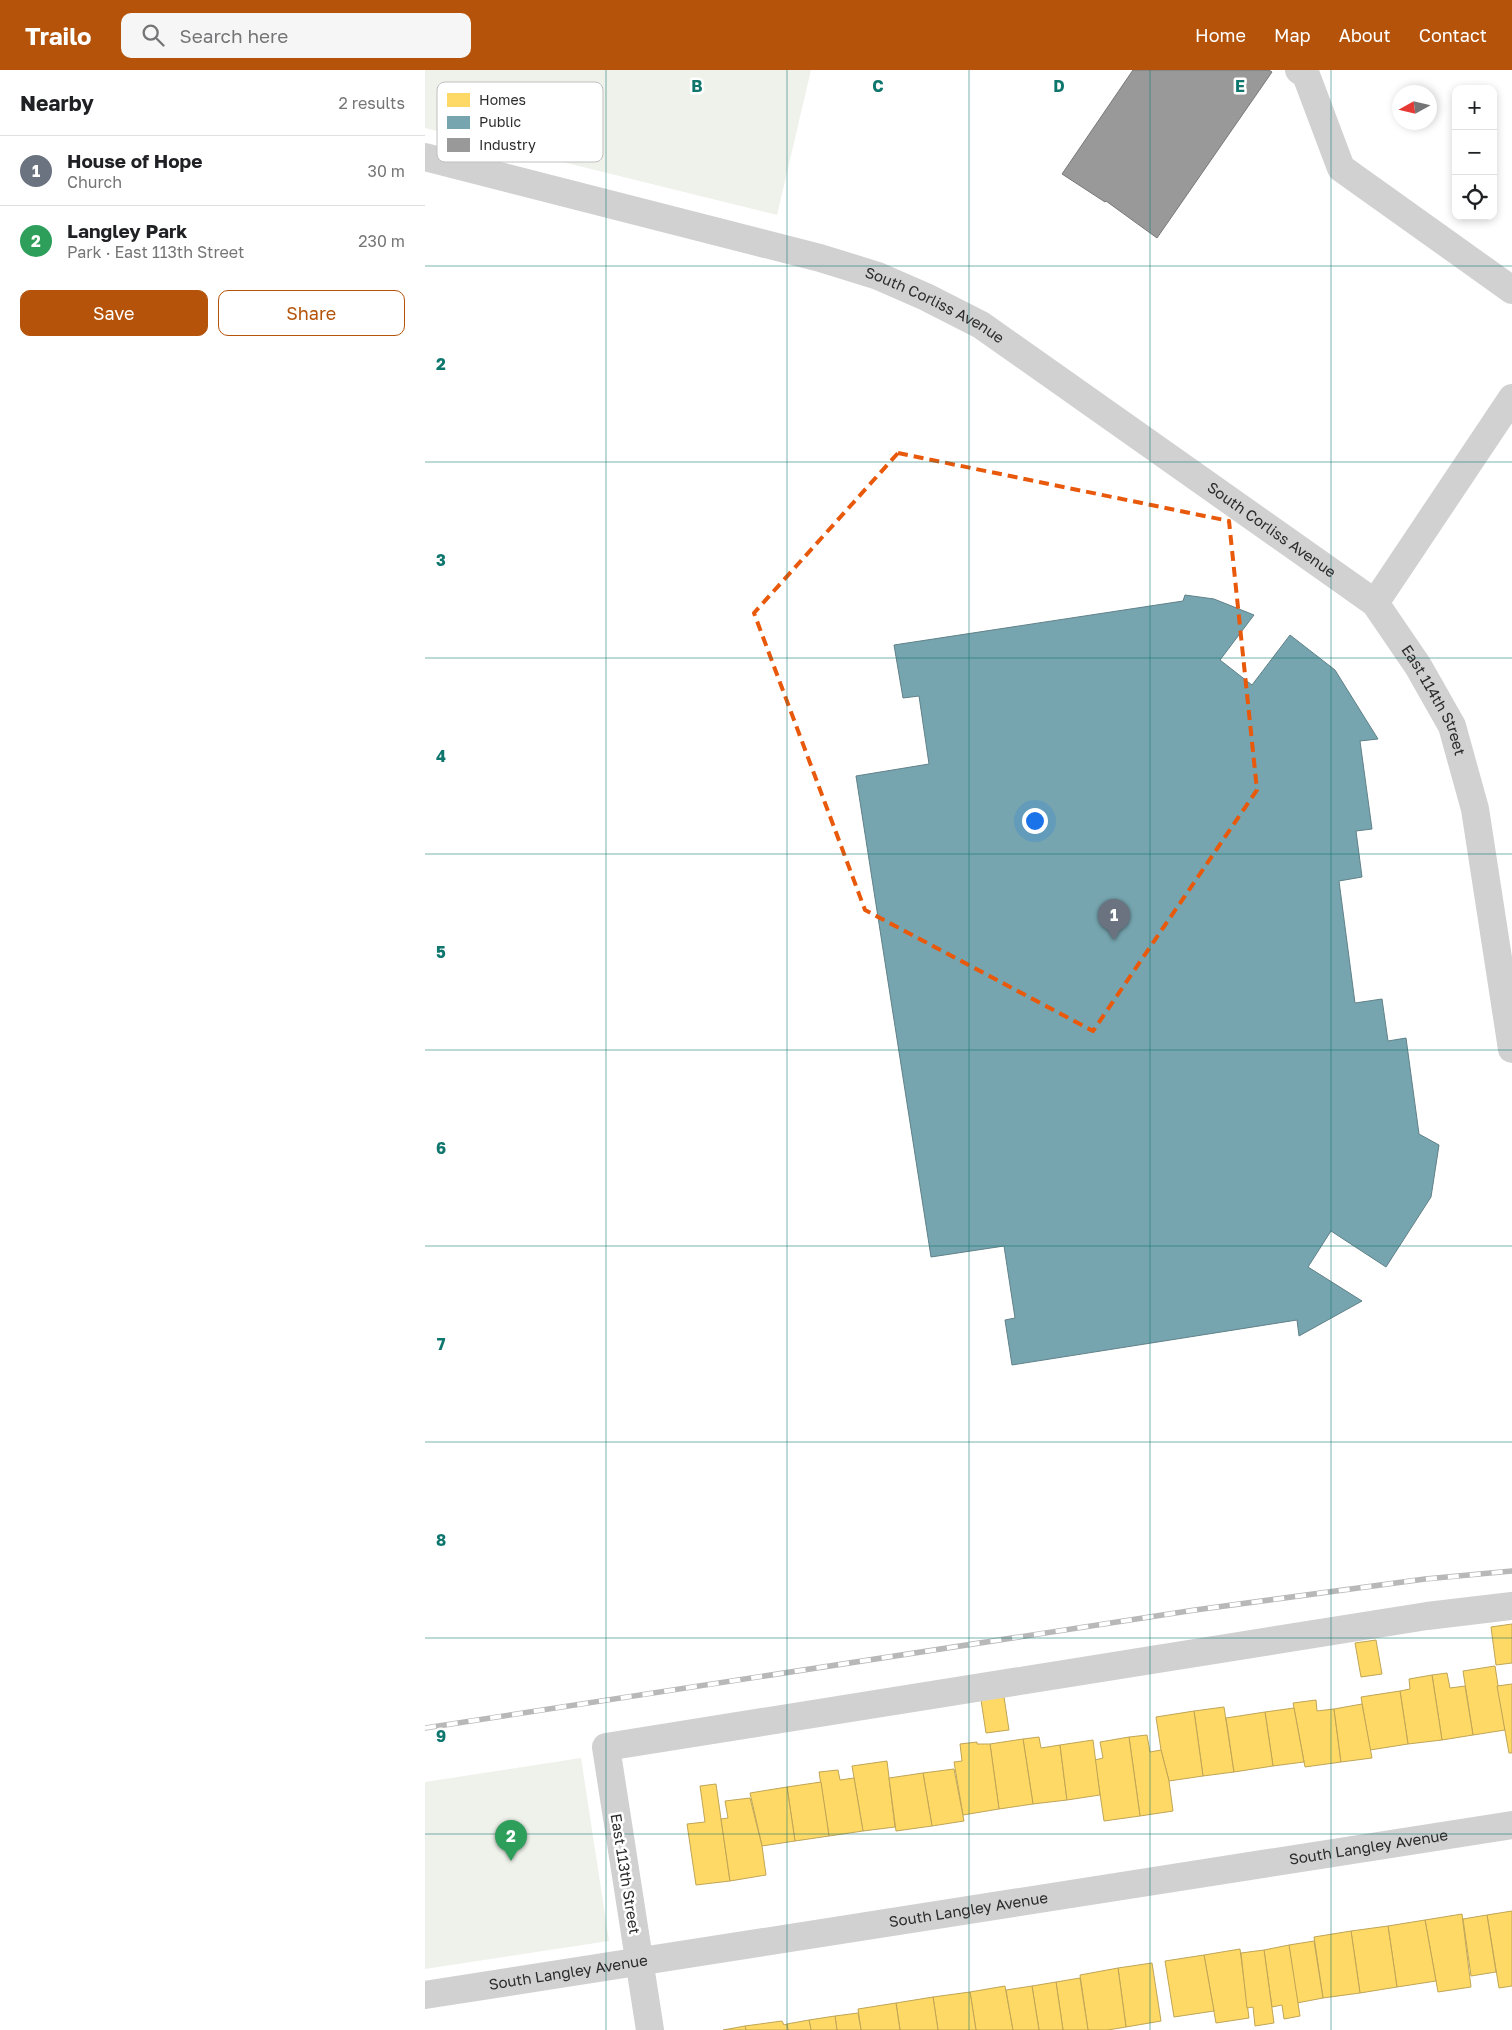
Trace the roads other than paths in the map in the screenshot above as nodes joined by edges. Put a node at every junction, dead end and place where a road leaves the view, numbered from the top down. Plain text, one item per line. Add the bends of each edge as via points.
1 (1299, 70) edge
2 (445, 162) edge
3 (1512, 290) edge
4 (1512, 398) edge
5 (1375, 603) junction
6 (1512, 1049) edge
7 (1512, 1606) edge
8 (1512, 1825) edge
9 (639, 1961) junction
10 (425, 1995) edge
11 (650, 2030) edge

1 - 3 street via 1305,75 1341,168
2 - 5 street, South Corliss Avenue via 820,258 878,276 926,297 981,325
4 - 5 street
5 - 6 street, East 114th Street via 1418,666 1451,726 1475,808
7 - 9 street, East 113th Street via 1418,1618 606,1747
8 - 9 street, South Langley Avenue
9 - 10 street, South Langley Avenue
9 - 11 street, East 113th Street

